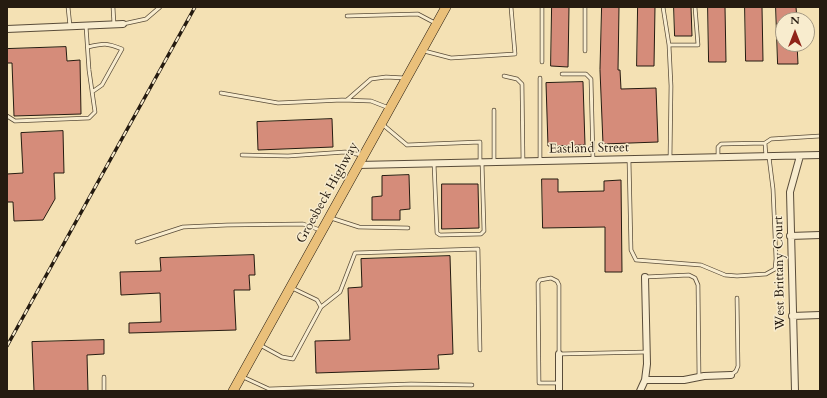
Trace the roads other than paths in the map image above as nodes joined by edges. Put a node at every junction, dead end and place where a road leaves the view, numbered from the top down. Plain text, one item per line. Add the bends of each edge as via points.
1 (68, 7) edge
2 (113, 7) edge
3 (160, 7) edge
4 (446, 7) edge
5 (511, 7) edge
6 (542, 7) edge
7 (585, 7) edge
8 (663, 7) edge
9 (695, 7) edge
10 (347, 16) dead end
11 (123, 24) joint
12 (436, 24) junction
13 (114, 25) junction
14 (70, 26) junction
15 (86, 26) junction
16 (7, 29) edge
17 (669, 45) junction
18 (88, 47) junction
19 (422, 51) junction
20 (585, 51) dead end
21 (542, 62) dead end
22 (562, 74) dead end
23 (504, 76) dead end
24 (407, 78) junction
25 (540, 78) dead end
26 (92, 92) junction
27 (221, 93) dead end
28 (347, 100) junction
29 (390, 108) junction
30 (494, 110) dead end
31 (7, 116) edge
32 (382, 123) junction
33 (820, 136) edge
34 (765, 143) junction
35 (242, 155) dead end
36 (364, 155) junction
37 (820, 155) edge
38 (800, 156) junction
39 (767, 157) junction
40 (718, 158) junction
41 (670, 159) junction
42 (593, 160) junction
43 (629, 160) junction
44 (540, 161) junction
45 (481, 162) junction
46 (494, 162) junction
47 (523, 162) junction
48 (434, 163) junction
49 (358, 165) junction
50 (329, 218) junction
51 (408, 228) dead end
52 (322, 230) junction
53 (820, 235) edge
54 (790, 236) junction
55 (137, 242) dead end
56 (645, 277) joint
57 (291, 287) junction
58 (737, 298) dead end
59 (321, 306) junction
60 (820, 315) edge
61 (792, 316) junction
62 (259, 344) junction
63 (480, 350) dead end
64 (647, 352) junction
65 (559, 354) junction
66 (731, 375) joint
67 (241, 376) junction
68 (104, 377) dead end
69 (699, 377) junction
70 (645, 380) junction
71 (559, 383) junction
72 (472, 385) dead end
73 (104, 391) edge
74 (233, 391) edge
75 (559, 391) edge
76 (640, 391) edge
77 (795, 391) edge

1 - 14 lane
2 - 13 lane
3 - 11 lane via 146,19
4 - 12 main road, Groesbeck Highway
5 - 19 lane via 515,54 451,58
6 - 21 lane
7 - 20 lane
8 - 17 lane
9 - 17 lane via 698,45
10 - 12 lane via 418,14
11 - 13 street
12 - 19 main road, Groesbeck Highway
13 - 15 street
14 - 15 street
14 - 16 street
15 - 18 lane
17 - 41 lane
18 - 26 lane
18 - 26 lane via 108,44 122,49 102,85
19 - 24 main road, Groesbeck Highway
22 - 42 lane via 586,74 591,79
23 - 47 lane via 517,79 522,84
24 - 28 lane via 371,79
24 - 29 main road, Groesbeck Highway
25 - 44 lane
26 - 31 lane via 95,112 89,118 15,121
27 - 28 lane via 278,103
28 - 29 lane via 372,101
29 - 32 main road, Groesbeck Highway
30 - 46 lane
32 - 36 main road, Groesbeck Highway
32 - 45 lane via 408,144 480,142
33 - 34 lane via 771,139
34 - 39 lane
34 - 40 lane via 721,144 718,147
35 - 36 lane via 288,156 345,152
36 - 49 main road, Groesbeck Highway
37 - 38 street, Eastland Street
38 - 39 street, Eastland Street
38 - 54 street, West Brittany Court via 790,192
39 - 40 street, Eastland Street
39 - 43 lane via 773,189 775,269 766,274 737,276 725,275 701,265 636,260 631,250
40 - 41 street, Eastland Street
41 - 43 street, Eastland Street
42 - 43 street, Eastland Street
42 - 44 street, Eastland Street
44 - 47 street, Eastland Street
45 - 46 street, Eastland Street
45 - 48 street, Eastland Street
45 - 48 lane via 484,231 481,234 440,235 437,233
46 - 47 street, Eastland Street
48 - 49 street, Eastland Street
49 - 50 main road, Groesbeck Highway
50 - 51 lane via 359,227
50 - 52 main road, Groesbeck Highway
52 - 55 lane via 303,224 183,227
52 - 57 main road, Groesbeck Highway
53 - 54 street
54 - 61 street, West Brittany Court
56 - 64 street
56 - 69 lane via 689,275 695,278 698,285
57 - 59 lane via 317,300
57 - 62 main road, Groesbeck Highway
58 - 66 lane via 738,366
59 - 62 lane via 293,359 282,357
59 - 63 lane via 340,292 356,253 478,249
60 - 61 street
61 - 77 street, West Brittany Court
62 - 67 main road, Groesbeck Highway
64 - 65 lane
64 - 70 street
65 - 71 street
65 - 71 lane via 559,285 552,278 545,278 538,283 539,383
66 - 69 street
67 - 72 lane via 269,389 411,384
67 - 74 main road, Groesbeck Highway
68 - 73 lane
69 - 70 street via 684,380
70 - 76 street
71 - 75 street

